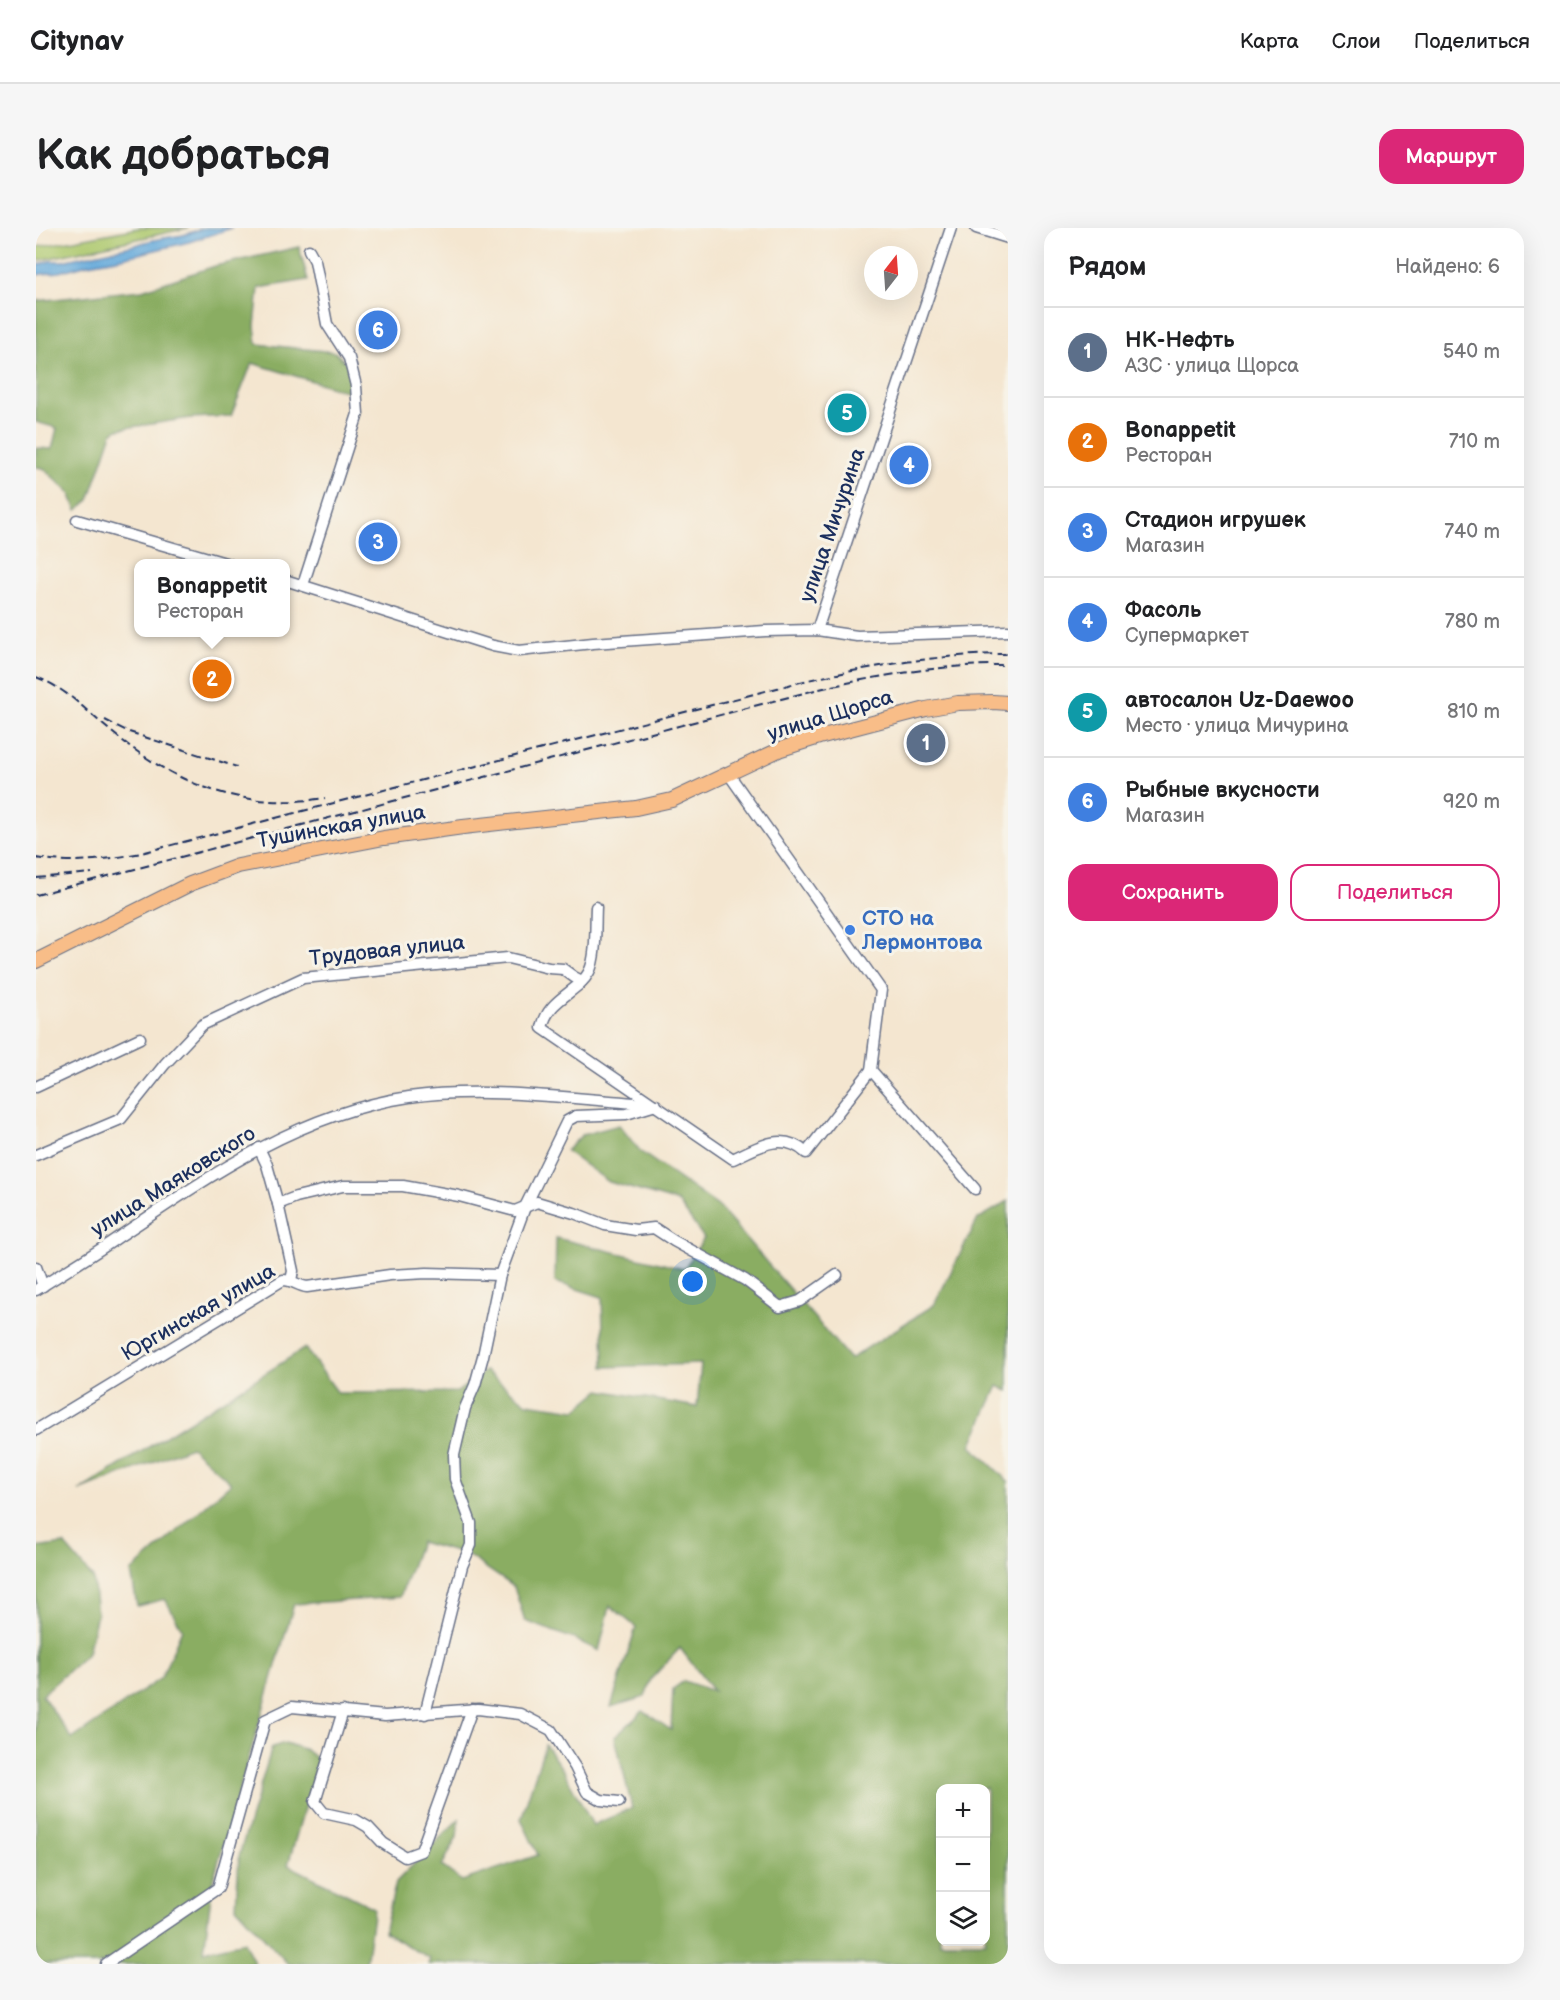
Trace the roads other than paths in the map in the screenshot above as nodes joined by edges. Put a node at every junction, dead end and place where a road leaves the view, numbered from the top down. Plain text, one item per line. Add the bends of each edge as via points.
1 (951, 228) edge
2 (976, 228) edge
3 (1008, 238) edge
4 (309, 250) dead end
5 (78, 520) dead end
6 (212, 559) edge
7 (290, 581) edge
8 (303, 585) junction
9 (817, 630) junction
10 (1008, 631) edge
11 (1008, 704) edge
12 (728, 773) junction
13 (672, 800) joint
14 (596, 907) dead end
15 (36, 961) edge
16 (582, 981) junction
17 (140, 1038) dead end
18 (871, 1070) junction
19 (36, 1087) edge
20 (656, 1105) junction
21 (259, 1148) junction
22 (36, 1155) edge
23 (975, 1189) dead end
24 (278, 1204) junction
25 (525, 1207) junction
26 (36, 1267) edge
27 (500, 1275) junction
28 (837, 1275) dead end
29 (291, 1280) junction
30 (39, 1288) edge
31 (36, 1430) edge
32 (472, 1709) junction
33 (343, 1712) junction
34 (425, 1714) junction
35 (619, 1802) dead end
36 (106, 1964) edge

1 - 9 street, улица Мичурина
2 - 3 street
4 - 8 street via 315,261 327,324 349,358 357,414
5 - 6 street
7 - 8 street
8 - 9 street via 519,651
9 - 10 street via 857,636
11 - 12 main road, улица Щорса via 958,703 926,709 781,749
12 - 13 main road, улица Щорса
12 - 18 street via 880,990
13 - 15 main road, Тушинская улица via 636,808 384,838 238,866 190,884
14 - 16 street via 593,964
16 - 20 street via 549,1012 542,1028
16 - 22 street, Трудовая улица via 563,969 508,958 303,978 202,1026 121,1119
17 - 19 street
18 - 20 street via 806,1153 799,1146 777,1142 733,1159
18 - 23 street
20 - 21 street, улица Маяковского via 460,1093 410,1097 352,1108
20 - 25 street via 626,1114 576,1116 567,1121
21 - 24 street
21 - 30 street, улица Маяковского
24 - 25 street via 343,1186 403,1186 515,1211
24 - 29 street via 293,1271
25 - 27 street
25 - 28 street via 537,1202 605,1225 636,1230 654,1228 745,1280 780,1307 800,1301
26 - 30 street
27 - 29 street, Юргинская улица via 390,1275 307,1287
27 - 34 street via 476,1385 465,1408 454,1455 455,1479 471,1523 471,1545 462,1566
29 - 31 street, Юргинская улица via 283,1280
32 - 33 street via 421,1851 405,1857 368,1827 356,1820 324,1813 315,1802
32 - 34 street
32 - 35 street via 520,1714 551,1730 587,1792 601,1800
33 - 34 street
33 - 36 street via 292,1707 265,1720 218,1888

